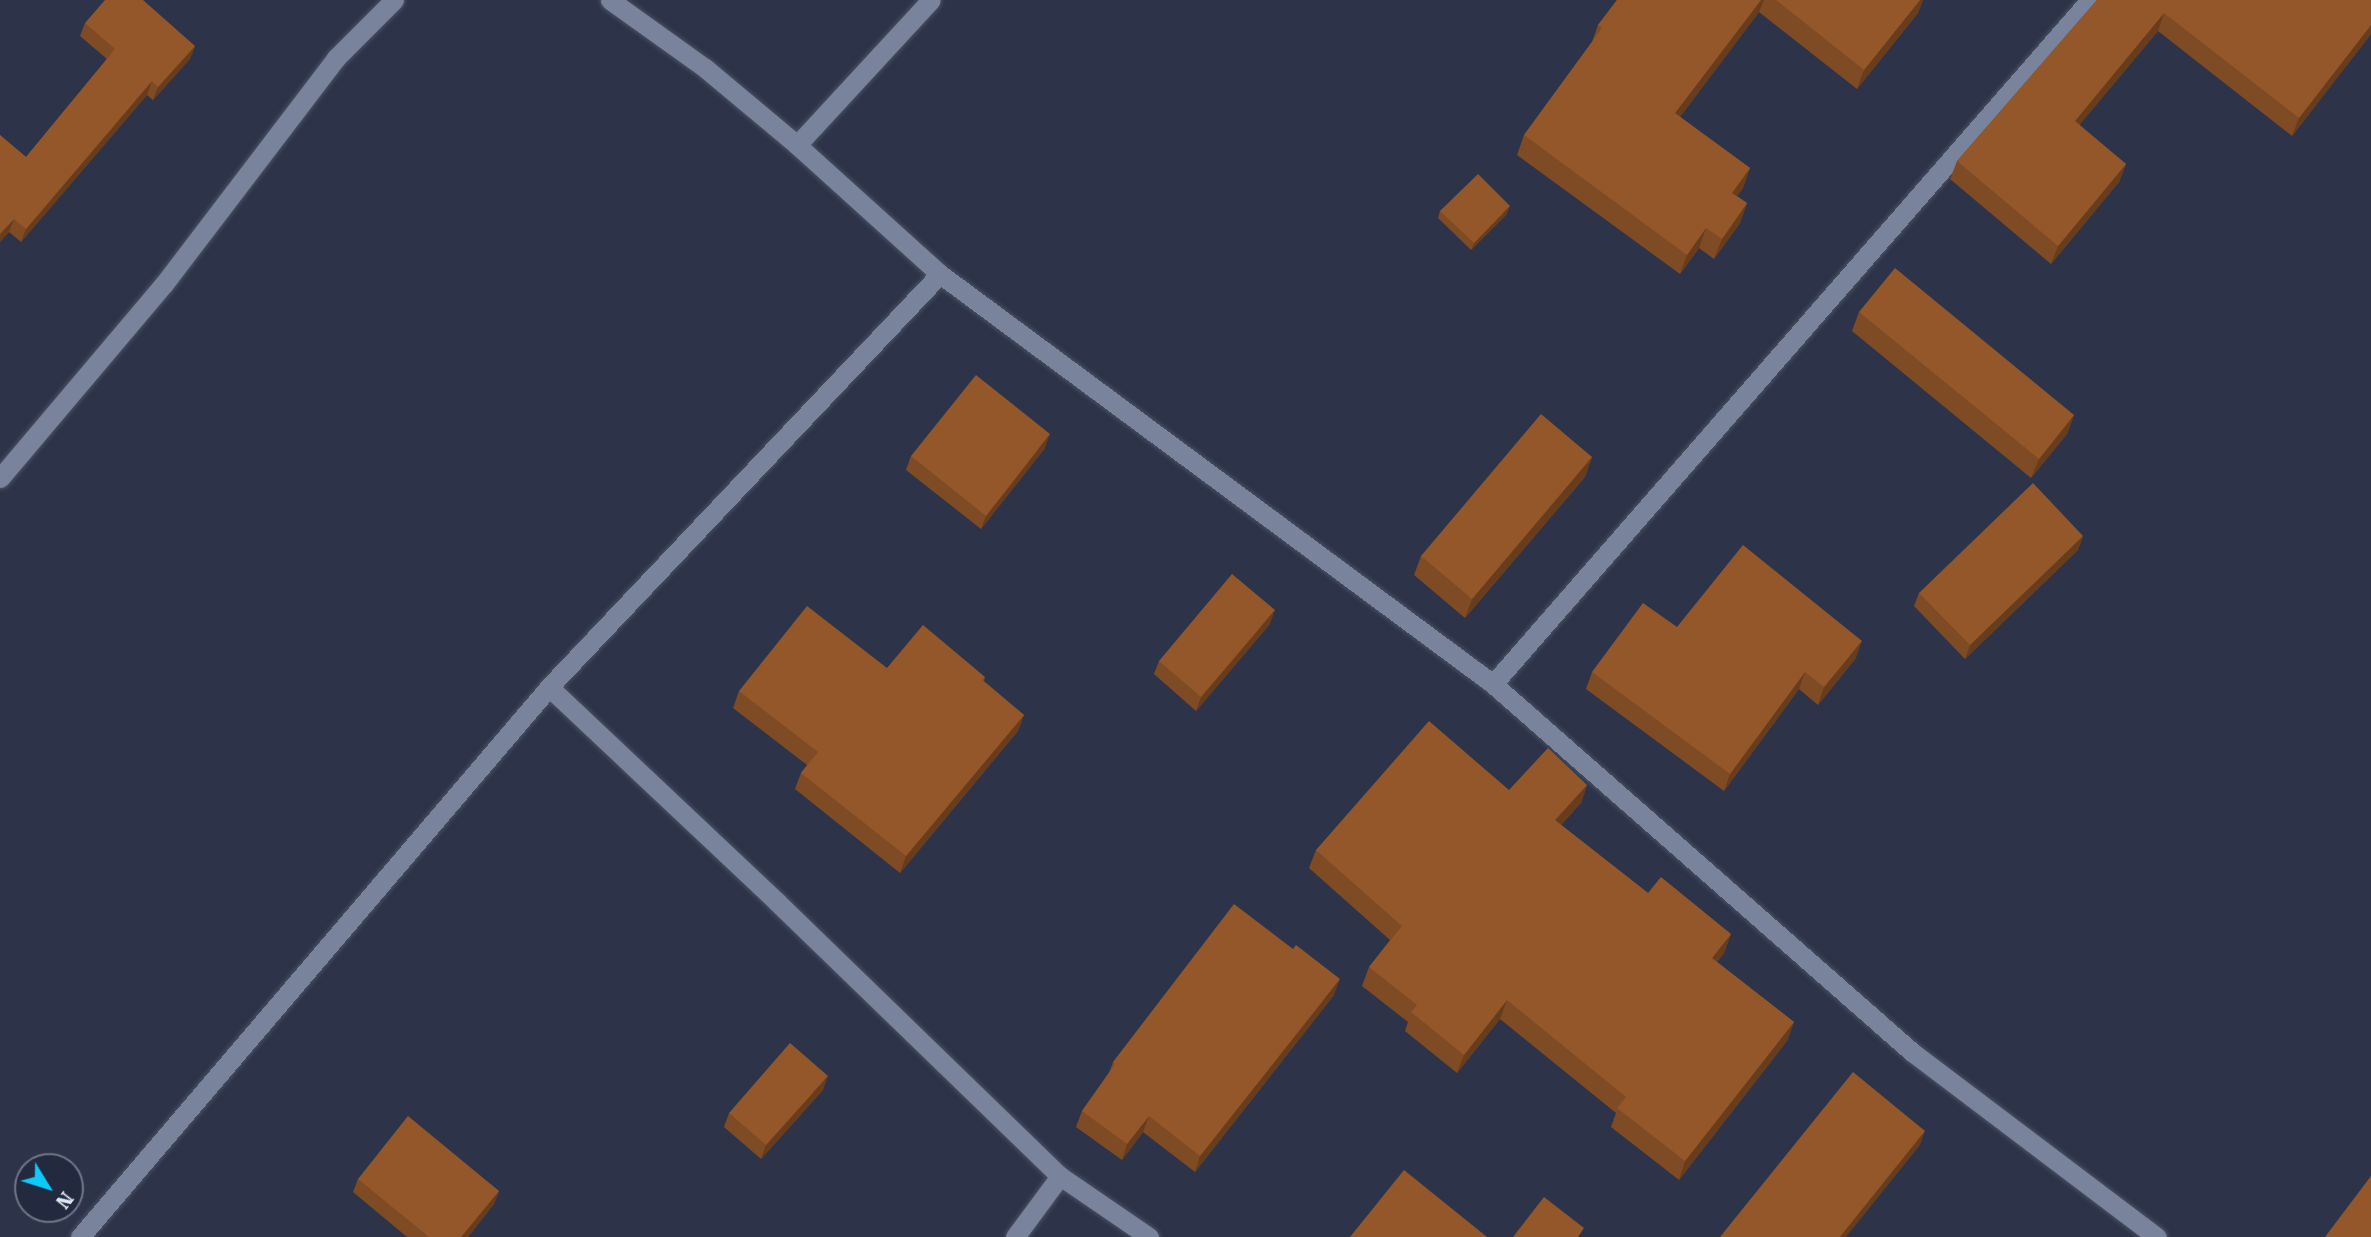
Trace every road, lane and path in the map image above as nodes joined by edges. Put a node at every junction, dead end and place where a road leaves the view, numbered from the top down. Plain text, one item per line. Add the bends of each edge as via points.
1 (394, 0) edge
2 (610, 0) edge
3 (931, 0) edge
4 (2090, 0) edge
5 (797, 145) junction
6 (940, 274) junction
7 (0, 478) edge
8 (1493, 684) junction
9 (549, 687) junction
10 (1060, 1176) junction
11 (80, 1237) edge
12 (1015, 1237) edge
13 (1149, 1237) edge
14 (2157, 1237) edge

1 - 7 street via 336,58 164,284
2 - 5 street via 705,68
3 - 5 street
4 - 8 street
5 - 6 street
6 - 8 street
6 - 9 street
8 - 14 street via 1912,1052
9 - 10 street
9 - 11 street
10 - 12 street
10 - 13 street

